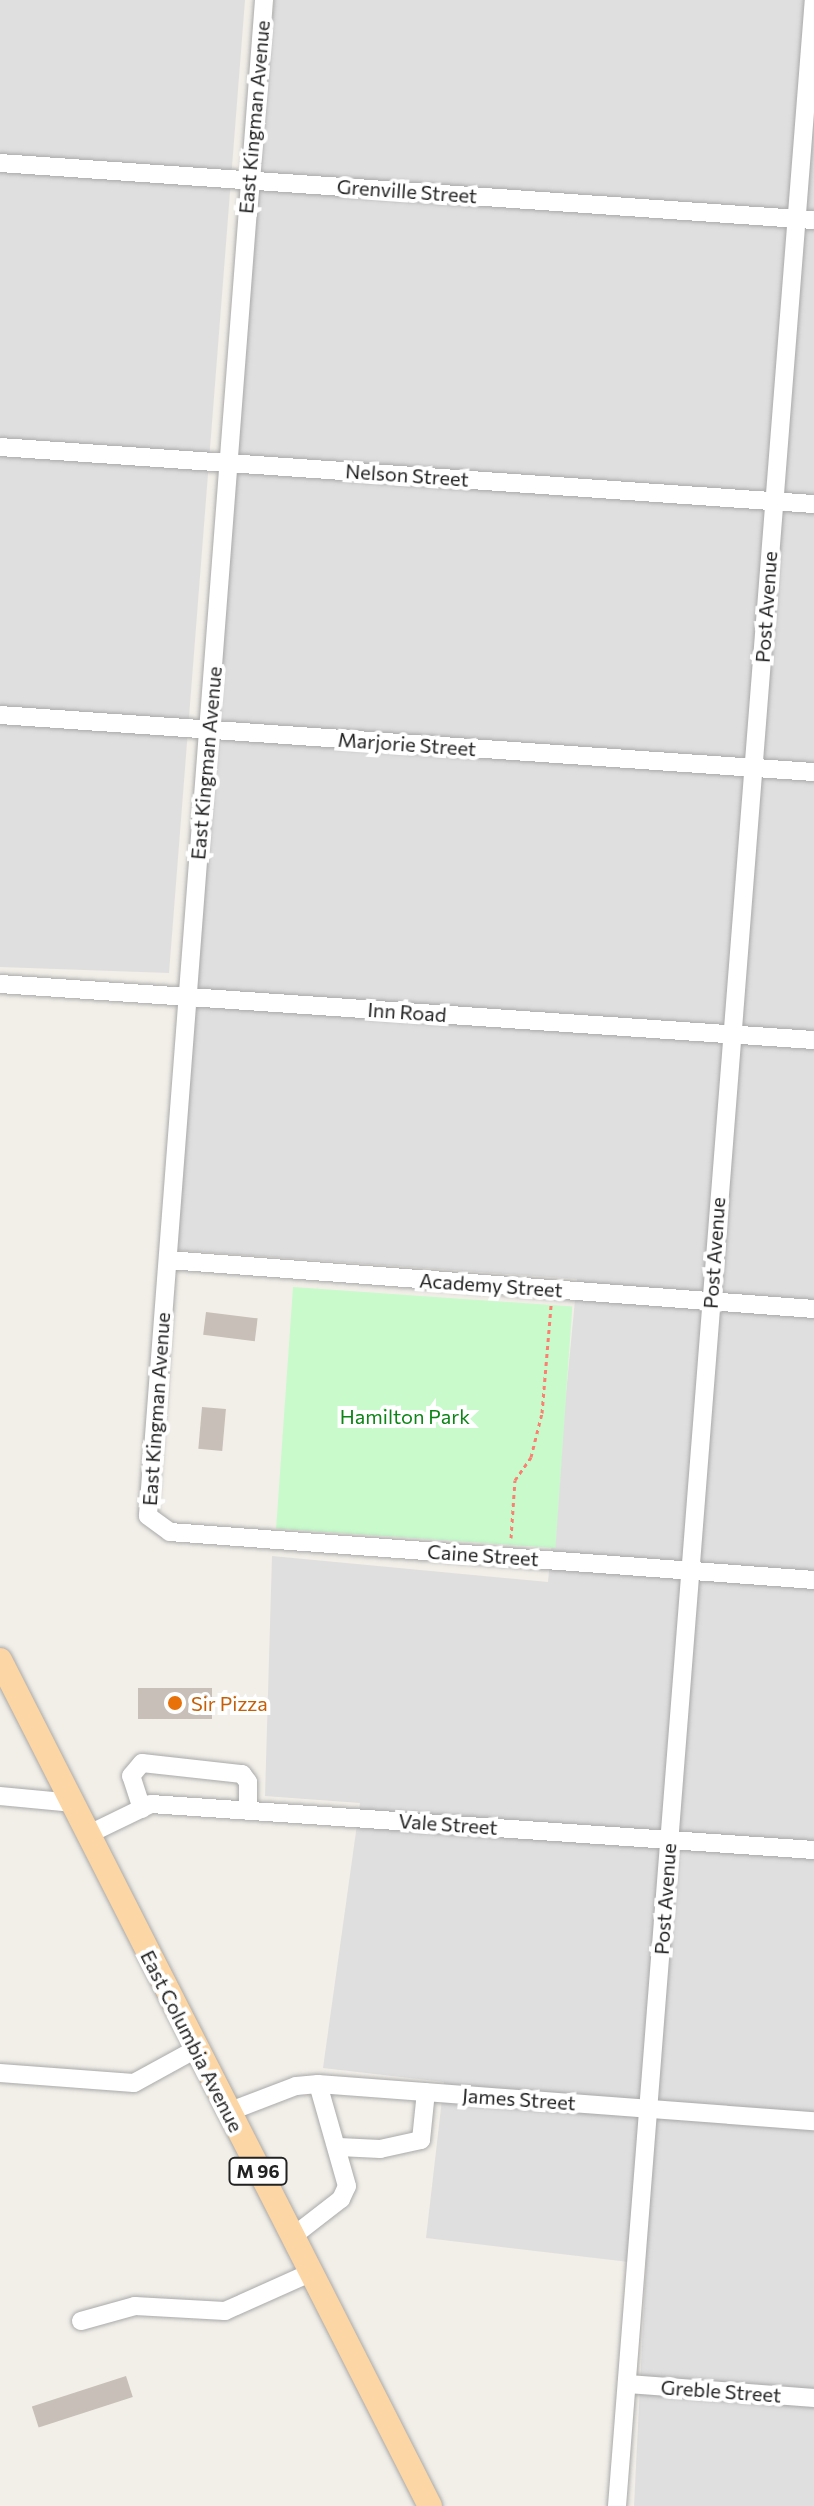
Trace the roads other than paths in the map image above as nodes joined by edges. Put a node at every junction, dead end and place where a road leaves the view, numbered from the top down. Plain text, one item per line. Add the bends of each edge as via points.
1 (264, 0) edge
2 (814, 0) edge
3 (0, 163) edge
4 (249, 179) junction
5 (806, 219) edge
6 (0, 447) edge
7 (229, 463) junction
8 (774, 501) junction
9 (814, 504) edge
10 (0, 715) edge
11 (209, 731) junction
12 (753, 767) junction
13 (814, 772) edge
14 (0, 984) edge
15 (187, 996) junction
16 (731, 1035) junction
17 (814, 1040) edge
18 (168, 1260) junction
19 (710, 1302) junction
20 (814, 1309) edge
21 (153, 1523) joint
22 (689, 1571) junction
23 (814, 1580) edge
24 (0, 1661) edge
25 (0, 1796) edge
26 (74, 1803) junction
27 (142, 1809) junction
28 (248, 1811) junction
29 (89, 1834) junction
30 (670, 1839) junction
31 (814, 1850) edge
32 (196, 2049) junction
33 (0, 2073) edge
34 (318, 2084) junction
35 (426, 2092) junction
36 (649, 2110) junction
37 (228, 2112) junction
38 (814, 2121) edge
39 (339, 2147) junction
40 (292, 2237) junction
41 (310, 2273) junction
42 (81, 2321) dead end
43 (628, 2384) junction
44 (814, 2398) edge
45 (430, 2506) edge
46 (617, 2506) edge

1 - 4 street, East Kingman Avenue
2 - 5 street, Post Avenue
3 - 4 street, Grenville Street
4 - 5 street, Grenville Street
4 - 7 street, East Kingman Avenue
5 - 8 street, Post Avenue
6 - 7 street, Nelson Street
7 - 8 street, Nelson Street
7 - 11 street, East Kingman Avenue
8 - 9 street, Nelson Street
8 - 12 street, Post Avenue
10 - 11 street, Marjorie Street
11 - 12 street, Marjorie Street
11 - 15 street, East Kingman Avenue
12 - 13 street, Marjorie Street
12 - 16 street, Post Avenue
14 - 15 street, Inn Road
15 - 16 street, Inn Road
15 - 18 street, East Kingman Avenue
16 - 17 street, Inn Road
16 - 19 street, Post Avenue
18 - 19 street, Academy Street
18 - 21 street, East Kingman Avenue via 146,1507
19 - 20 street, Academy Street
19 - 22 street, Post Avenue
21 - 22 street, Caine Street via 170,1532
22 - 23 street, Caine Street
22 - 30 street, Post Avenue
24 - 26 main road, East Columbia Avenue / M 96
25 - 26 street
26 - 29 main road, East Columbia Avenue / M 96
27 - 28 street, Vale Street via 151,1804
27 - 28 street via 131,1776 142,1763 242,1774 248,1782
27 - 29 street, Vale Street
28 - 30 street, Vale Street
29 - 32 main road, East Columbia Avenue / M 96
30 - 31 street, Vale Street
30 - 36 street, Post Avenue
32 - 33 street via 134,2083
32 - 37 main road, East Columbia Avenue / M 96
34 - 35 street, James Street
34 - 37 street, James Street via 296,2086
34 - 39 street
35 - 36 street, James Street
35 - 39 street via 421,2140 380,2149
36 - 38 street, James Street
36 - 43 street, Post Avenue
37 - 40 main road, East Columbia Avenue / M 96
39 - 40 street via 347,2186 341,2199
40 - 41 main road, East Columbia Avenue / M 96
41 - 42 street via 225,2311 135,2306
41 - 45 main road, East Columbia Avenue / M 96
43 - 44 street, Greble Street
43 - 46 street, Post Avenue

